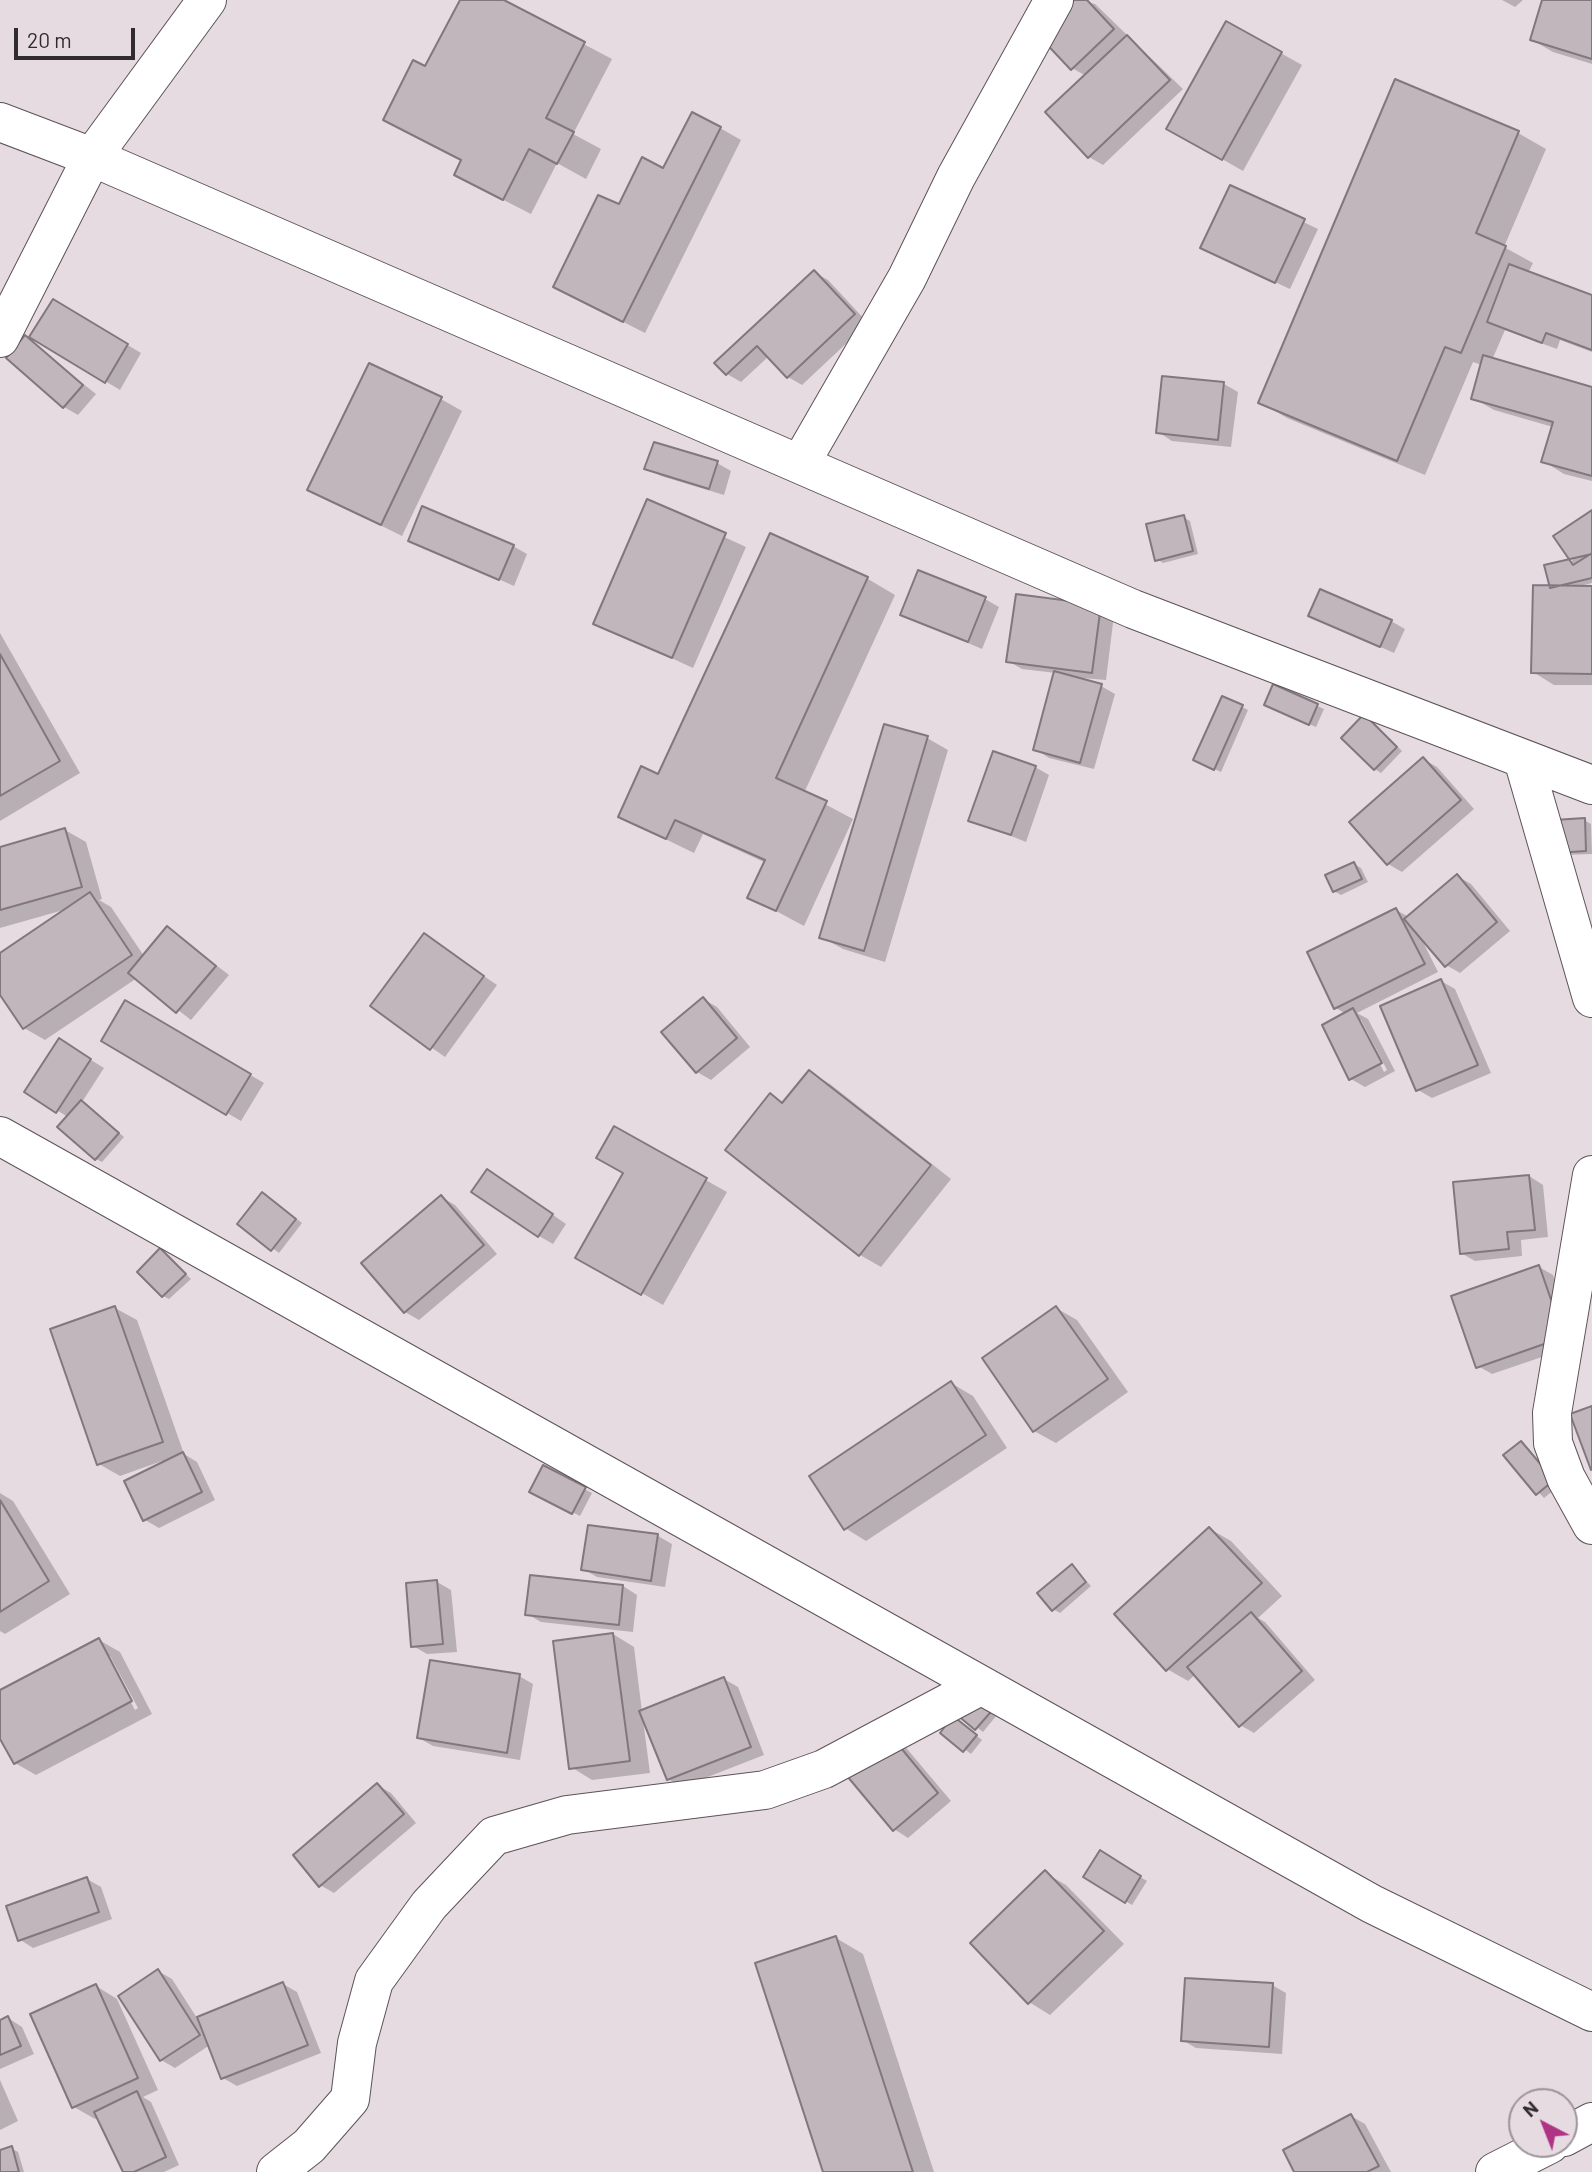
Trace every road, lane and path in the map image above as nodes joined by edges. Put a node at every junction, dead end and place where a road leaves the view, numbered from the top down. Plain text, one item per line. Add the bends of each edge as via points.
1 (207, 0) edge
2 (1054, 0) edge
3 (0, 122) edge
4 (92, 156) junction
5 (0, 338) edge
6 (800, 464) junction
7 (1524, 759) junction
8 (1592, 785) edge
9 (1592, 998) edge
10 (0, 1136) edge
11 (1592, 1175) edge
12 (1592, 1525) edge
13 (980, 1686) junction
14 (1592, 2012) edge
15 (1522, 2158) edge
16 (276, 2172) edge
17 (1495, 2172) edge

1 - 4 street
2 - 6 street via 956,177 907,278
3 - 4 street
4 - 5 street
4 - 6 street
6 - 7 street via 1133,609
7 - 8 street
7 - 9 street
10 - 13 street
11 - 12 street via 1552,1413 1553,1443
13 - 14 street via 1372,1904
13 - 16 street via 824,1769 765,1790 567,1815 494,1836 429,1905 374,1981 357,2043 350,2099 309,2146
15 - 17 street

